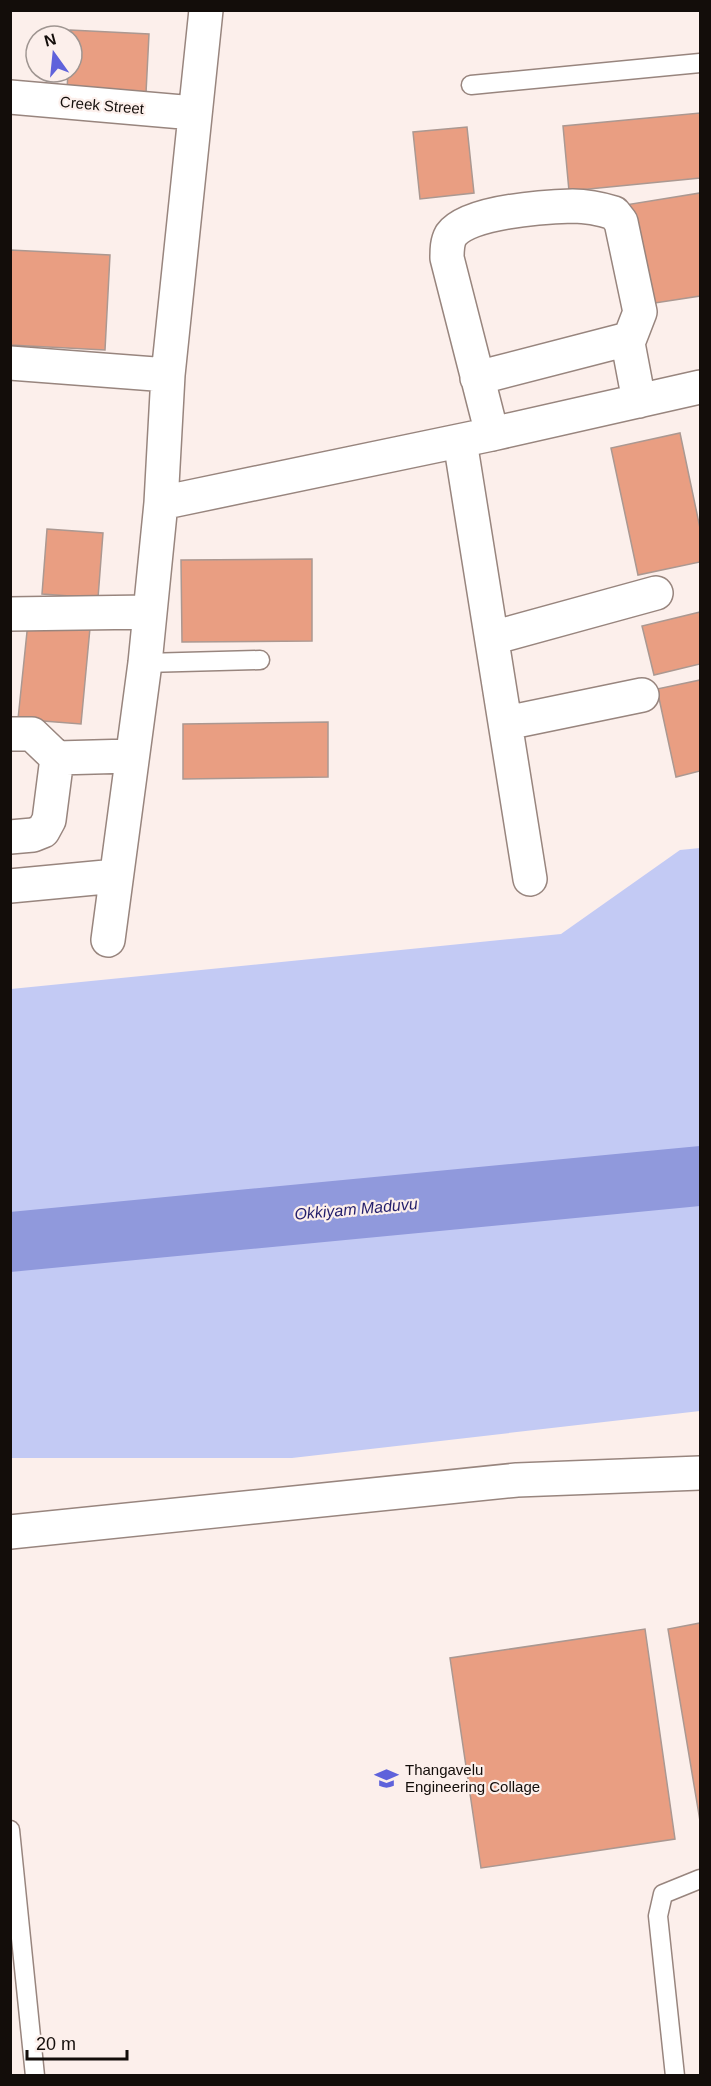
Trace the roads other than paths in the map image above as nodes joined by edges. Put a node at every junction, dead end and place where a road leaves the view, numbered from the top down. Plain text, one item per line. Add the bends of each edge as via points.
1 (206, 10) edge
2 (700, 63) edge
3 (471, 85) dead end
4 (10, 97) edge
5 (194, 113) junction
6 (628, 339) junction
7 (10, 363) edge
8 (168, 375) junction
9 (477, 378) junction
10 (700, 387) edge
11 (639, 401) junction
12 (492, 434) junction
13 (460, 441) junction
14 (160, 503) junction
15 (656, 593) dead end
16 (149, 612) junction
17 (10, 614) edge
18 (492, 638) junction
19 (260, 660) dead end
20 (145, 663) junction
21 (642, 695) dead end
22 (506, 723) junction
23 (10, 734) edge
24 (131, 756) junction
25 (57, 758) junction
26 (10, 837) edge
27 (116, 876) junction
28 (530, 879) dead end
29 (10, 886) edge
30 (108, 940) dead end
31 (700, 1473) edge
32 (10, 1532) edge
33 (10, 1830) edge
34 (700, 1879) edge
35 (35, 2076) edge
36 (675, 2076) edge

1 - 5 street
2 - 3 lane
4 - 5 street, Creek Street
5 - 8 street
6 - 9 street
6 - 9 street via 640,312 621,222 614,213 574,206 492,213 452,234 447,244 447,258
6 - 11 street
7 - 8 street
8 - 14 street
9 - 12 street
10 - 11 street
11 - 12 street
12 - 13 street
13 - 14 street
13 - 18 street
14 - 16 street
15 - 18 street
16 - 17 street
16 - 20 street
18 - 22 street
19 - 20 lane
20 - 24 street
21 - 22 street
22 - 28 street
23 - 25 street via 32,734
24 - 25 street
24 - 27 street
25 - 26 street via 49,820 43,831
27 - 29 street
27 - 30 street
31 - 32 street via 517,1480
33 - 35 lane
34 - 36 lane via 663,1894 658,1916

